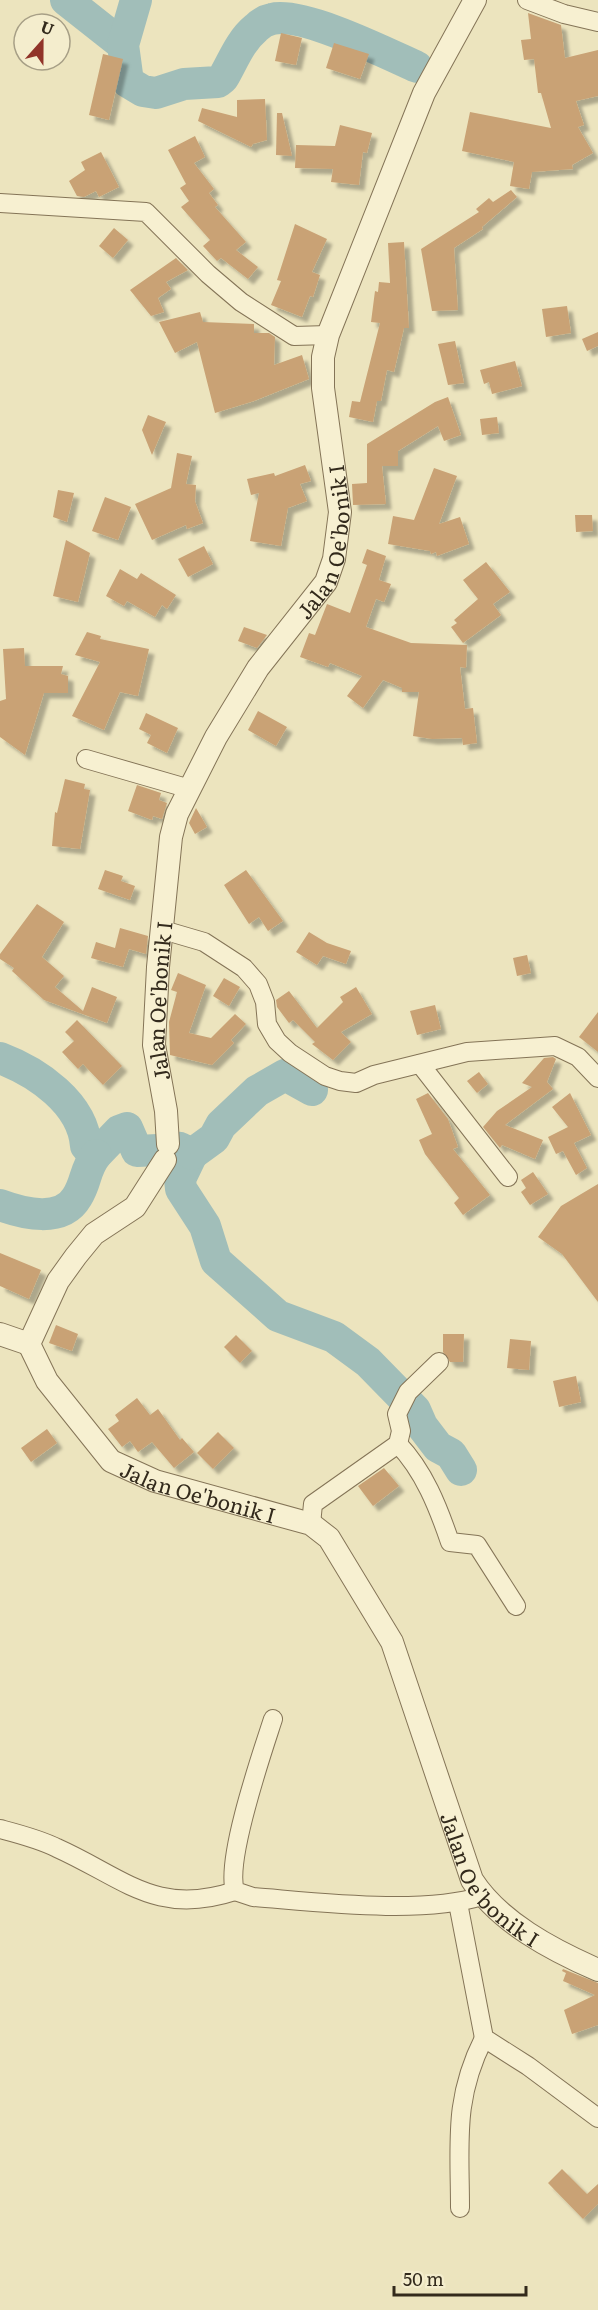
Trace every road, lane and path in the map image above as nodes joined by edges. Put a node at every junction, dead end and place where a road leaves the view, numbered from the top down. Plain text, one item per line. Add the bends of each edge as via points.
1 (475, 0) edge
2 (527, 0) edge
3 (598, 22) edge
4 (0, 203) edge
5 (328, 335) junction
6 (86, 759) dead end
7 (190, 789) junction
8 (163, 930) junction
9 (420, 1064) junction
10 (598, 1078) edge
11 (508, 1177) dead end
12 (0, 1335) edge
13 (29, 1344) junction
14 (439, 1362) dead end
15 (398, 1444) junction
16 (311, 1524) junction
17 (516, 1606) dead end
18 (273, 1719) dead end
19 (0, 1829) edge
20 (235, 1891) junction
21 (482, 1896) junction
22 (458, 1904) junction
23 (598, 1970) edge
24 (484, 2038) junction
25 (598, 2118) edge
26 (460, 2208) dead end

1 - 5 street, Jalan Oe'bonik I via 424,93
2 - 3 street
4 - 5 street via 146,212 242,302 294,336
5 - 7 street, Jalan Oe'bonik I via 323,388 340,512 334,559 326,582 258,668
6 - 7 street
7 - 8 street, Jalan Oe'bonik I via 171,837
8 - 9 street via 204,942 244,968 258,984 267,1024 277,1041 324,1076 356,1083
8 - 13 street, Jalan Oe'bonik I via 154,1045 166,1111 166,1152 135,1207 94,1234 58,1281
9 - 10 street via 467,1052 555,1046 578,1057
9 - 11 street
12 - 13 street
13 - 16 street, Jalan Oe'bonik I via 47,1381 111,1461 155,1481
14 - 15 street via 408,1392 397,1414 401,1431
15 - 16 street via 313,1504
15 - 17 street via 413,1460 440,1512 450,1542 477,1545
16 - 21 street, Jalan Oe'bonik I via 329,1538 392,1642 472,1880
18 - 20 street via 245,1811 232,1882
19 - 20 street via 56,1847 136,1890 155,1896 188,1900
20 - 22 street via 318,1902
21 - 22 street
21 - 23 street, Jalan Oe'bonik I via 527,1932
22 - 24 street
24 - 25 street
24 - 26 street via 473,2059 460,2106

